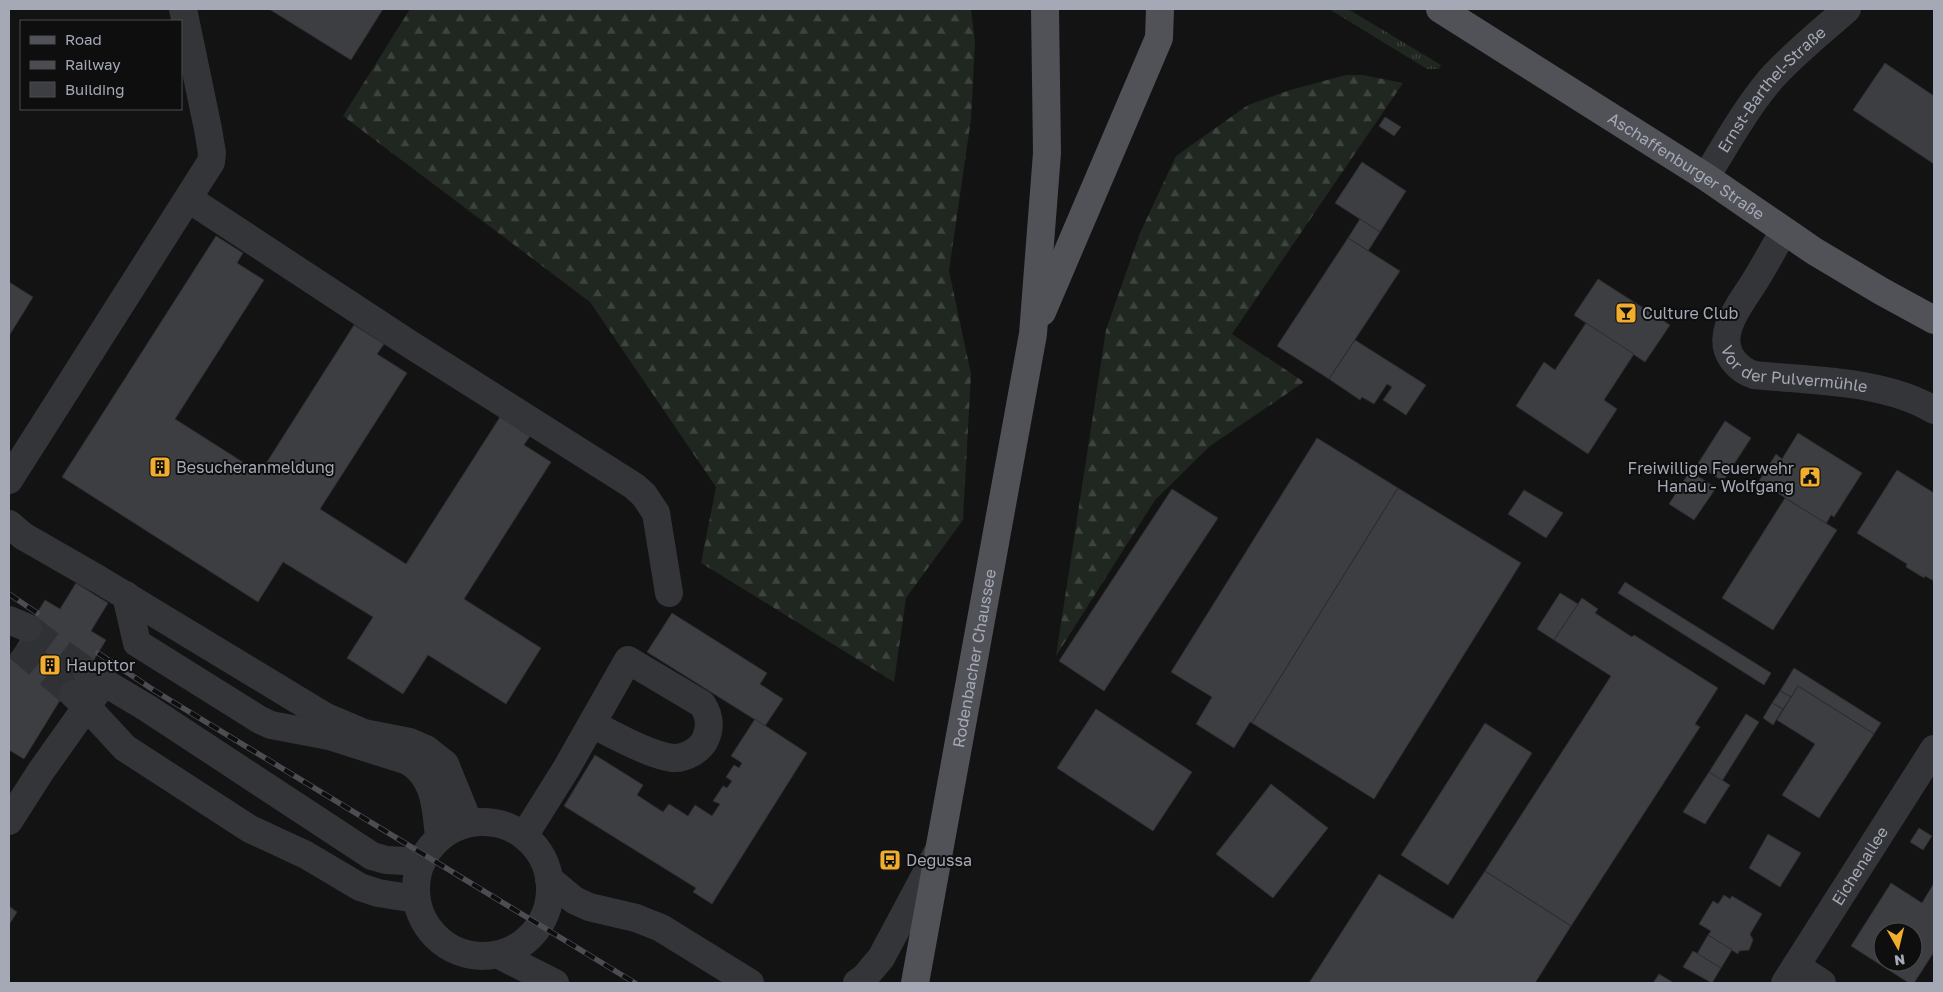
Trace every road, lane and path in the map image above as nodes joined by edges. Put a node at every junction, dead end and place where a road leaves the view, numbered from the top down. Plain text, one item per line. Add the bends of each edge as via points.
1 (183, 9) edge
2 (1045, 9) edge
3 (1160, 9) edge
4 (1178, 9) edge
5 (1440, 9) edge
6 (1846, 9) edge
7 (1159, 38) junction
8 (1706, 177) junction
9 (189, 199) junction
10 (1784, 231) junction
11 (1934, 320) edge
12 (1033, 334) junction
13 (1934, 410) edge
14 (9, 480) edge
15 (9, 524) edge
16 (669, 593) dead end
17 (126, 595) junction
18 (88, 689) junction
19 (592, 724) dead end
20 (1934, 749) edge
21 (9, 821) edge
22 (469, 823) junction
23 (524, 836) junction
24 (440, 838) junction
25 (940, 847) junction
26 (422, 862) junction
27 (550, 879) junction
28 (416, 899) junction
29 (499, 955) junction
30 (1790, 975) edge
31 (555, 983) edge
32 (750, 983) edge
33 (857, 983) edge
34 (915, 983) edge
35 (1822, 983) edge

1 - 9 street via 212,153 208,170
2 - 12 main road via 1047,153
3 - 7 main road
4 - 7 main road
5 - 8 main road, Aschaffenburger Straße
6 - 8 street, Ernst-Barthel-Straße via 1771,80 1753,102
7 - 12 main road
8 - 10 main road, Aschaffenburger Straße
9 - 14 street
9 - 16 street via 634,486 656,513
10 - 11 main road, Aschaffenburger Straße
10 - 13 street, Vor der Pulvermühle via 1729,324 1729,356 1745,372 1754,375 1870,387 1921,402
12 - 25 main road, Rodenbacher Chaussee
15 - 17 street via 23,536
17 - 22 street via 326,717 364,733 410,742 426,749 444,764
17 - 24 street via 137,643 260,720 329,736 419,767 435,801
18 - 21 street
18 - 26 street via 147,708 372,856
18 - 28 street via 125,748 250,829 306,855 360,887
19 - 23 street
20 - 30 street, Eichenallee
22 - 23 street via 485,822 509,827
22 - 24 street
23 - 27 street via 536,848
24 - 26 street
25 - 33 street via 881,958
25 - 34 main road, Rodenbacher Chaussee
26 - 28 street via 416,880
27 - 29 street via 547,910 540,925 520,946
27 - 32 street via 574,900 661,928
28 - 29 street via 429,930 449,948 479,956
29 - 31 street
30 - 35 street

